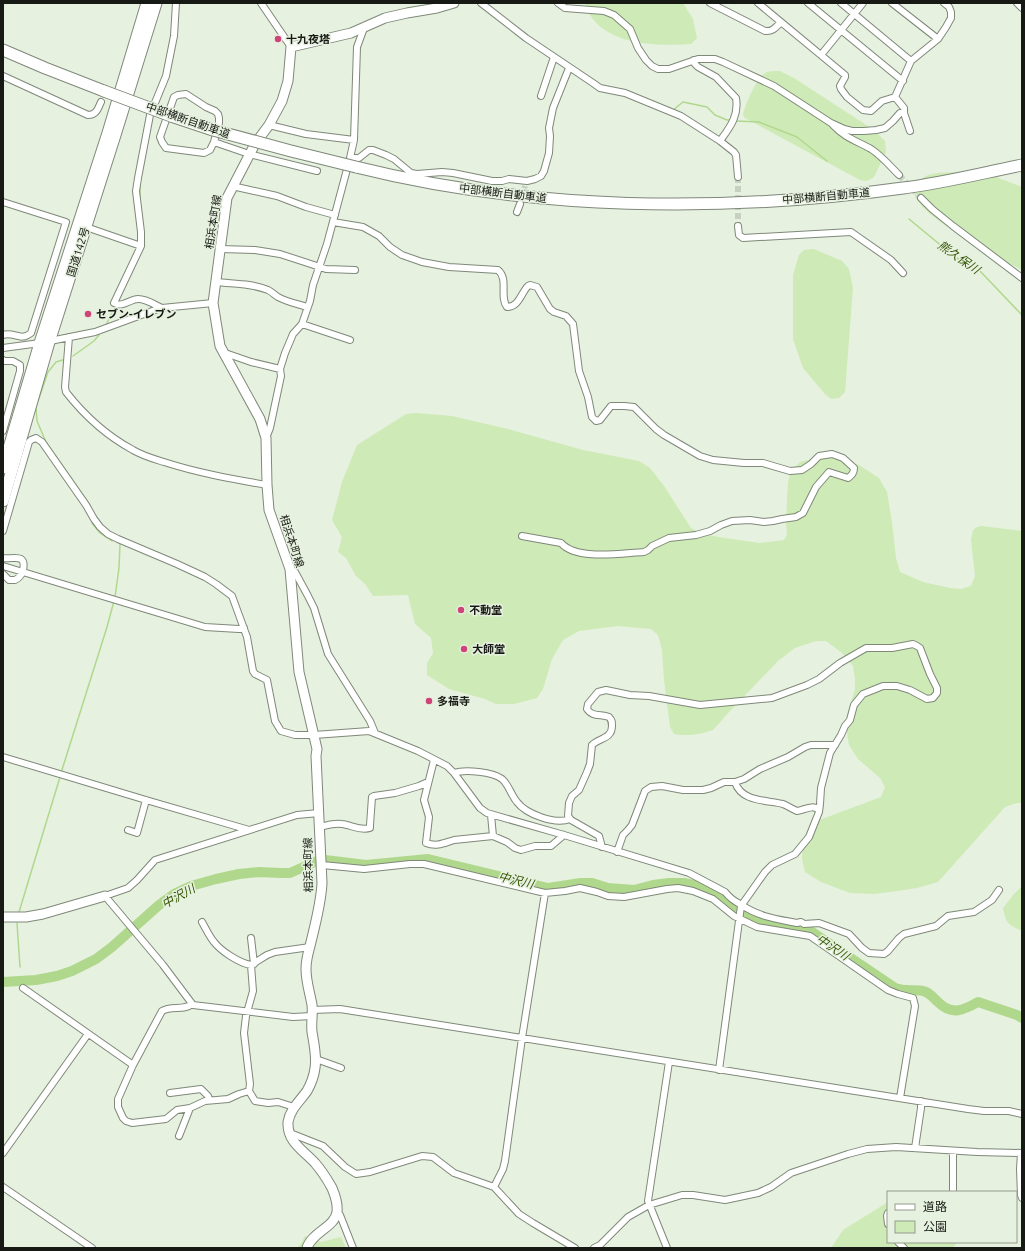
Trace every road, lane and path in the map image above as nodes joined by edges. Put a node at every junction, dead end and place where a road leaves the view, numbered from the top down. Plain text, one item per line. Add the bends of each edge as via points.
1 (146, 3) edge
2 (156, 3) edge
3 (176, 3) edge
4 (261, 3) edge
5 (454, 3) edge
6 (481, 3) edge
7 (558, 3) edge
8 (710, 3) edge
9 (758, 3) edge
10 (808, 3) edge
11 (840, 3) edge
12 (863, 3) edge
13 (892, 3) edge
14 (944, 3) edge
15 (1017, 3) edge
16 (1022, 8) edge
17 (854, 14) junction
18 (781, 22) junction
19 (364, 28) junction
20 (840, 30) junction
21 (938, 39) junction
22 (291, 47) junction
23 (3, 50) edge
24 (821, 55) junction
25 (554, 57) junction
26 (694, 60) junction
27 (911, 61) junction
28 (569, 68) junction
29 (3, 76) edge
30 (903, 81) junction
31 (103, 96) junction
32 (542, 96) dead end
33 (895, 97) junction
34 (904, 113) junction
35 (831, 123) junction
36 (269, 125) junction
37 (910, 131) dead end
38 (354, 140) junction
39 (720, 141) junction
40 (214, 142) junction
41 (249, 154) junction
42 (353, 162) junction
43 (1022, 165) edge
44 (318, 171) dead end
45 (899, 175) tunnel mouth
46 (738, 177) tunnel mouth
47 (232, 186) junction
48 (921, 198) tunnel mouth
49 (3, 202) edge
50 (520, 204) tunnel mouth
51 (516, 212) dead end
52 (335, 215) junction
53 (333, 222) junction
54 (738, 226) tunnel mouth
55 (86, 228) junction
56 (142, 246) junction
57 (220, 249) junction
58 (320, 268) junction
59 (355, 270) dead end
60 (903, 273) dead end
61 (1022, 278) edge
62 (216, 282) junction
63 (213, 303) junction
64 (308, 307) junction
65 (162, 308) junction
66 (302, 324) junction
67 (3, 335) edge
68 (69, 338) junction
69 (350, 340) dead end
70 (44, 342) junction
71 (3, 348) edge
72 (223, 354) junction
73 (3, 360) edge
74 (280, 370) junction
75 (3, 431) edge
76 (266, 438) junction
77 (23, 446) junction
78 (3, 468) edge
79 (267, 485) junction
80 (3, 501) edge
81 (3, 531) edge
82 (522, 536) dead end
83 (3, 558) edge
84 (3, 566) edge
85 (290, 569) junction
86 (22, 572) junction
87 (3, 574) edge
88 (244, 628) junction
89 (375, 733) junction
90 (314, 735) junction
91 (835, 745) junction
92 (3, 757) edge
93 (434, 760) junction
94 (454, 772) junction
95 (428, 782) junction
96 (734, 782) junction
97 (146, 800) junction
98 (820, 810) junction
99 (319, 813) junction
100 (491, 815) junction
101 (570, 819) junction
102 (320, 826) junction
103 (128, 830) dead end
104 (249, 830) junction
105 (564, 835) junction
106 (493, 836) junction
107 (602, 847) junction
108 (617, 852) junction
109 (322, 862) junction
110 (999, 890) dead end
111 (545, 893) junction
112 (105, 896) junction
113 (741, 912) junction
114 (3, 917) edge
115 (202, 922) dead end
116 (251, 938) dead end
117 (310, 947) junction
118 (252, 964) junction
119 (24, 988) dead end
120 (192, 1004) junction
121 (247, 1012) junction
122 (312, 1013) junction
123 (88, 1034) junction
124 (522, 1038) junction
125 (316, 1058) junction
126 (669, 1062) junction
127 (133, 1065) junction
128 (341, 1068) dead end
129 (719, 1070) junction
130 (249, 1091) junction
131 (170, 1093) dead end
132 (900, 1098) junction
133 (209, 1100) junction
134 (921, 1101) junction
135 (294, 1107) junction
136 (190, 1108) junction
137 (1022, 1114) edge
138 (290, 1133) junction
139 (179, 1136) dead end
140 (915, 1148) junction
141 (953, 1151) junction
142 (3, 1153) edge
143 (1022, 1153) edge
144 (3, 1187) edge
145 (494, 1187) junction
146 (953, 1191) edge
147 (1022, 1198) edge
148 (649, 1205) junction
149 (337, 1214) junction
150 (92, 1248) edge
151 (307, 1248) edge
152 (353, 1248) edge
153 (575, 1248) edge
154 (594, 1248) edge
155 (667, 1248) edge

1 - 70 highway, 国道142号
2 - 55 highway, 国道142号
3 - 56 street via 174,36 166,76 150,115 136,191
4 - 22 street
5 - 19 main road via 385,18
6 - 25 street
7 - 26 street via 565,8 609,12 614,15 630,29 642,55 658,69 669,69
8 - 18 street via 765,31 773,30
9 - 18 street
10 - 20 street
11 - 17 street
12 - 17 street
13 - 21 street
14 - 21 street via 951,15
15 - 16 street
17 - 20 street
17 - 27 street
18 - 24 street
19 - 22 main road
19 - 38 street via 356,57
20 - 24 street
20 - 30 street
21 - 27 street
22 - 36 main road, 相浜本町線 via 288,81 282,101
23 - 31 highway, 中部横断自動車道
24 - 33 street via 845,75 841,90 863,110 871,111 882,101
25 - 28 street
25 - 32 street
26 - 35 street via 715,59 723,62 774,86
26 - 39 street via 698,67 716,77 736,98 735,119
27 - 30 street
28 - 39 street via 600,88 625,93 680,116
28 - 42 street via 553,108 549,128 549,153 544,171 541,176 526,183 514,178 502,181 484,180 447,172 411,173 394,159 373,150 369,150
29 - 31 street via 88,115 96,113
30 - 33 street
31 - 42 highway, 中部横断自動車道, bridge via 291,151
33 - 34 street via 904,108
34 - 35 street via 900,113 885,128 876,130 852,131
34 - 37 street
35 - 45 street via 846,137 872,150
36 - 38 street via 306,134
36 - 41 main road, 相浜本町線
38 - 42 street
39 - 46 street via 736,156
40 - 40 street via 219,123 218,114 186,94 174,97 160,137 164,145 169,149 204,153 210,150
40 - 41 street
41 - 44 street
41 - 47 main road, 相浜本町線
42 - 43 highway, 中部横断自動車道 via 402,178 464,189 596,202 648,204 762,202 849,195 904,188
42 - 52 street
47 - 52 street via 277,196
47 - 57 main road, 相浜本町線 via 225,207
48 - 61 street via 953,226
49 - 67 street via 66,222 31,333 23,337
50 - 51 street
52 - 53 street
53 - 58 street
53 - 82 street via 363,227 379,236 402,255 422,262 449,267 498,270 503,275 504,302 507,307 517,303 528,286 537,287 550,309 566,316 573,324 579,371 592,417 596,421 600,420 612,406 631,406 664,435 700,456 713,460 763,464 790,472 802,470 819,456 832,454 843,458 854,468 852,476 848,478 829,472 826,474 816,487 803,513 796,517 764,522 732,521 696,535 669,538 644,552 595,555 571,551 561,543
54 - 60 street via 739,235 743,238 851,232 891,260
55 - 56 street
55 - 70 highway, 国道142号
56 - 65 street via 114,303 124,304 137,299
57 - 58 street via 280,254
57 - 62 main road, 相浜本町線
58 - 59 street
58 - 64 street
62 - 63 main road, 相浜本町線
62 - 64 street via 269,290 290,302
63 - 65 street
63 - 72 main road, 相浜本町線 via 218,342
64 - 66 street
65 - 68 street via 104,330
66 - 69 street
66 - 74 street via 293,334
68 - 70 street
68 - 79 street via 66,392 94,423 113,438 145,456 187,470
70 - 71 street
70 - 77 highway, 国道142号
70 - 78 highway, 国道142号
72 - 74 street
72 - 76 main road, 相浜本町線 via 260,419
73 - 75 street via 16,362 20,365 20,371
74 - 76 street via 281,376
76 - 79 main road, 相浜本町線
77 - 80 highway, 国道142号
77 - 81 street
77 - 88 street via 36,438 40,440 94,519 108,534 177,564 227,591 232,596
79 - 85 main road, 相浜本町線 via 269,510
83 - 86 street via 14,557 22,560
84 - 86 street
85 - 89 street via 295,572 308,596 328,654
85 - 90 main road, 相浜本町線 via 299,672
86 - 87 street via 15,580 8,580
86 - 88 street via 205,627
88 - 90 street via 253,672 267,680 275,721 281,731 295,735
89 - 90 street via 369,731
89 - 93 street
90 - 99 main road, 相浜本町線 via 317,749
91 - 96 street via 805,747
91 - 98 street via 830,753 820,788
91 - 101 street via 850,720 854,705 863,694 890,686 910,690 928,699 937,694 937,688 920,648 908,644 892,648 864,649 807,686 772,698 702,705 600,690 587,709 590,713 609,717 612,721 612,732 592,745 587,772 579,790 569,803
92 - 97 street
93 - 94 street
93 - 95 street
94 - 100 street via 480,808
94 - 101 street via 466,770 496,776 506,783 515,800 523,808 545,818
95 - 102 street via 374,796 370,828 362,829 338,823
95 - 106 street via 424,800 429,817 426,843 447,844 454,840
96 - 98 street via 741,792 758,801 782,804 797,811 811,807
96 - 108 street via 724,782 703,790 657,786 645,790 632,825 622,835
97 - 103 street via 137,833
97 - 104 street
98 - 113 street via 809,837 792,856 766,872
99 - 102 main road, 相浜本町線
99 - 104 street via 297,815
100 - 105 street
100 - 106 street
101 - 107 street via 599,836
102 - 109 main road, 相浜本町線
104 - 112 street via 155,860 128,888
105 - 106 street via 551,846 535,846 521,850
105 - 107 street
107 - 108 street
108 - 113 street via 694,876 726,892
109 - 111 street via 364,869 424,864
109 - 117 main road, 相浜本町線 via 321,895
110 - 113 street via 992,900 974,912 948,916 936,926 904,934 884,954 869,953 849,934 819,923 804,924 767,918 749,910
111 - 113 street via 580,888 608,896 624,897 667,889 686,889 713,899 734,916
111 - 124 street
112 - 114 main road via 43,914
112 - 120 street
113 - 129 street
113 - 132 street via 757,927 810,936 888,990 913,998 915,1006
115 - 118 street via 217,946 232,958 245,964
116 - 118 street
117 - 118 street via 275,952
117 - 122 main road, 相浜本町線 via 306,970
118 - 121 street via 253,991
119 - 123 street
120 - 121 street
120 - 127 street via 162,1011
121 - 122 street via 293,1017
121 - 130 street via 244,1032
122 - 124 street via 340,1009
122 - 125 main road, 相浜本町線
123 - 127 street
123 - 142 street
124 - 126 street
124 - 145 street via 505,1160
125 - 128 street
125 - 135 main road, 相浜本町線 via 315,1071 307,1091
126 - 129 street
126 - 148 street
127 - 136 street via 118,1099 118,1106 126,1122 166,1119 177,1110
129 - 132 street
130 - 133 street via 228,1099
130 - 135 street via 255,1101 278,1102
131 - 133 street via 201,1089
132 - 134 street
133 - 136 street
134 - 137 street
134 - 140 street
135 - 138 main road, 相浜本町線 via 288,1121
136 - 139 street
138 - 145 street via 323,1146 356,1174 427,1156 436,1158 459,1175
138 - 149 main road via 296,1145 314,1161 326,1177 334,1194
140 - 141 street
140 - 148 street via 858,1151 791,1173 765,1190 736,1198 725,1200 682,1195
141 - 143 street
141 - 146 street
143 - 147 street
144 - 150 street
145 - 153 street via 519,1214
148 - 154 street via 628,1217
148 - 155 street
149 - 151 main road via 329,1225 312,1238
149 - 152 street via 340,1215

